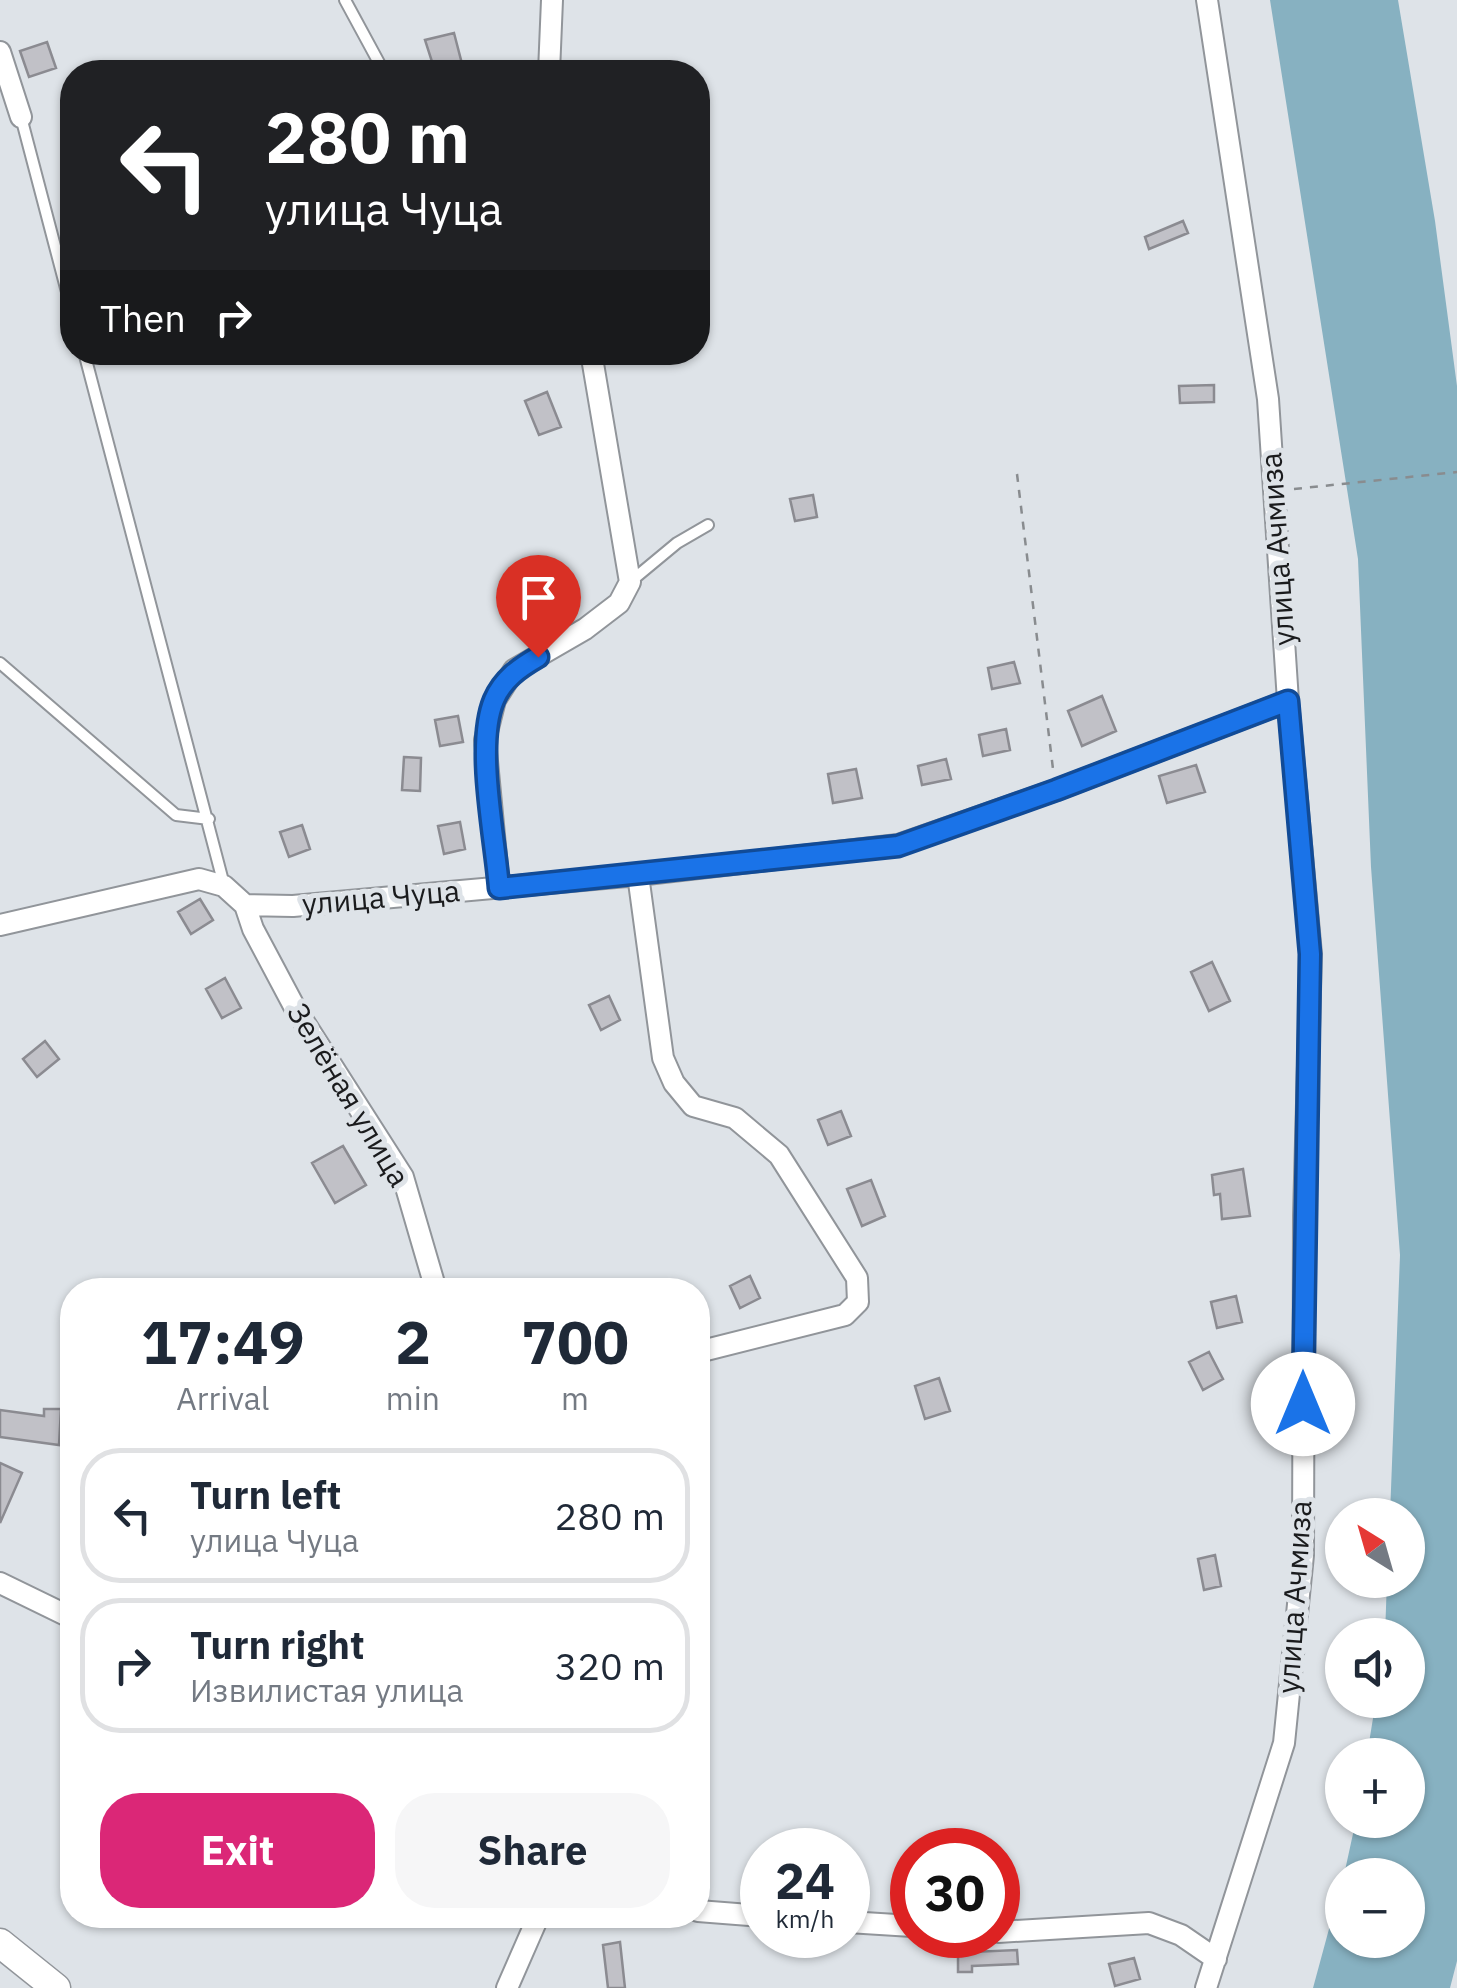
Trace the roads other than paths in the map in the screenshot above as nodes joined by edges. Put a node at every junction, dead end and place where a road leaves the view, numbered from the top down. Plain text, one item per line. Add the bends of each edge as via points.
1 (344, 0) edge
2 (552, 0) edge
3 (1207, 0) edge
4 (0, 52) edge
5 (377, 60) edge
6 (550, 60) edge
7 (20, 118) joint
8 (60, 266) edge
9 (87, 365) edge
10 (593, 365) edge
11 (708, 525) dead end
12 (630, 582) junction
13 (0, 663) edge
14 (1288, 701) junction
15 (209, 819) junction
16 (638, 875) junction
17 (224, 886) junction
18 (499, 888) junction
19 (245, 905) junction
20 (0, 925) edge
21 (433, 1278) edge
22 (710, 1349) edge
23 (0, 1582) edge
24 (60, 1612) edge
25 (710, 1912) edge
26 (740, 1914) edge
27 (532, 1928) edge
28 (1020, 1931) edge
29 (0, 1943) edge
30 (1216, 1959) junction
31 (56, 1988) edge
32 (507, 1988) edge
33 (1206, 1988) edge

1 - 5 lane
2 - 6 street
3 - 14 street, улица Ачмиза via 1268,399
4 - 7 street
7 - 8 lane
9 - 15 lane
10 - 12 street
11 - 12 lane
12 - 18 street via 619,603 514,670 494,700 485,740
13 - 15 lane via 176,815
14 - 16 street, улица Чуца via 898,846
14 - 30 street, улица Ачмиза via 1310,954 1302,1556 1284,1743
15 - 17 lane
16 - 18 street, улица Чуца
16 - 22 street via 663,1058 674,1083 694,1106 735,1118 779,1155 857,1278 858,1302 844,1315
17 - 19 street
17 - 20 street via 199,879
18 - 19 street, улица Чуца
19 - 21 street, Зелёная улица via 296,1008 403,1176
23 - 24 street
25 - 26 street
27 - 32 street
28 - 30 street via 1148,1923
29 - 31 street
30 - 33 street, улица Ачмиза

